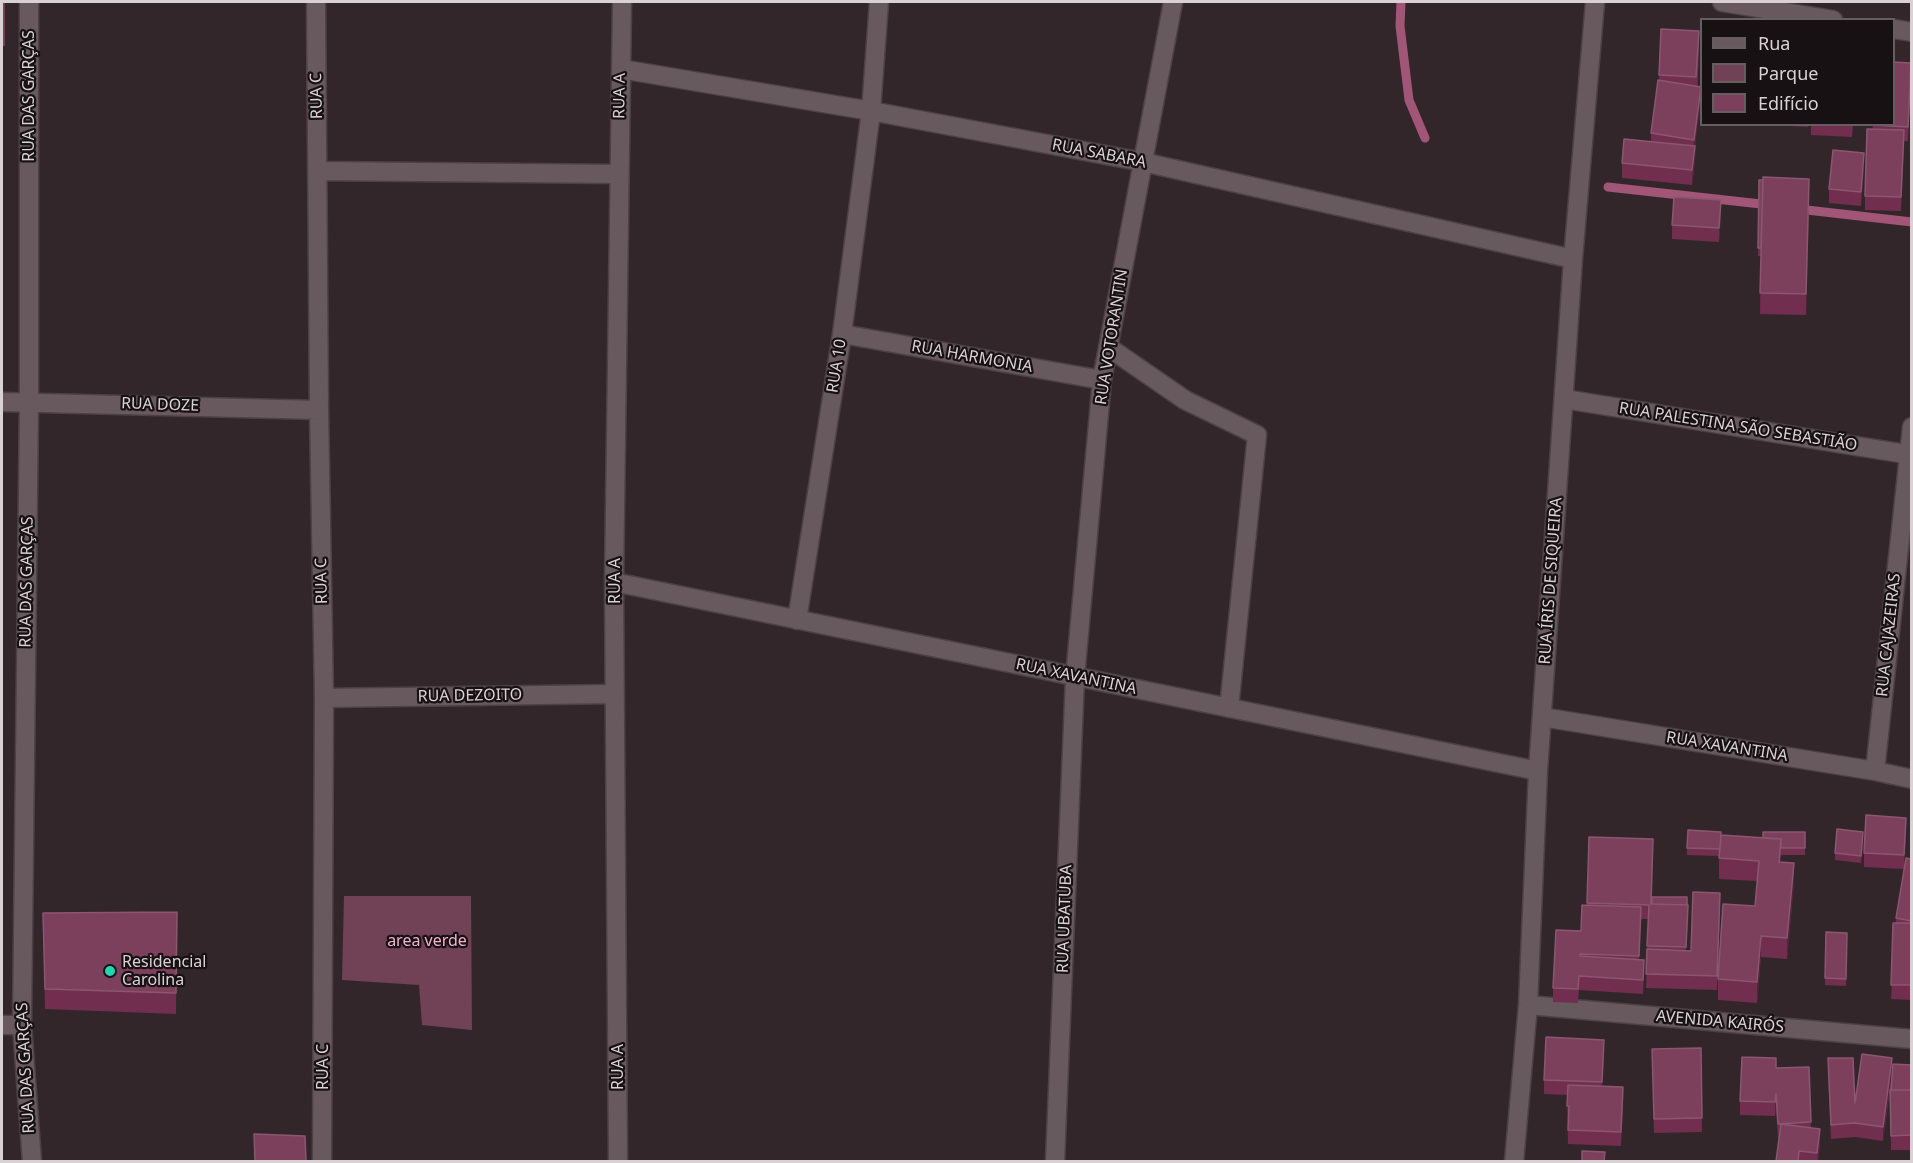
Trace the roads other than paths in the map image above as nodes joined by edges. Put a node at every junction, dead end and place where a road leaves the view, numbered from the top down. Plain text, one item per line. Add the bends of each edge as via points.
1 (29, 2) edge
2 (316, 2) edge
3 (622, 2) edge
4 (879, 2) edge
5 (1173, 2) edge
6 (1595, 2) edge
7 (1722, 2) edge
8 (1821, 18) edge
9 (1895, 29) edge
10 (1911, 32) edge
11 (621, 69) junction
12 (871, 111) junction
13 (1143, 162) junction
14 (318, 171) junction
15 (619, 174) junction
16 (1573, 259) junction
17 (842, 334) junction
18 (1108, 347) junction
19 (1102, 380) junction
20 (1564, 399) junction
21 (2, 402) edge
22 (29, 402) junction
23 (319, 410) junction
24 (1911, 427) edge
25 (1910, 454) edge
26 (614, 582) junction
27 (797, 620) junction
28 (1075, 676) junction
29 (615, 694) junction
30 (324, 698) junction
31 (1229, 708) junction
32 (1542, 717) junction
33 (1538, 771) junction
34 (1875, 771) junction
35 (1911, 779) edge
36 (1528, 1005) junction
37 (2, 1025) edge
38 (22, 1025) junction
39 (1911, 1039) edge
40 (32, 1161) edge
41 (322, 1161) edge
42 (618, 1161) edge
43 (1055, 1161) edge
44 (1514, 1161) edge

1 - 22 street, RUA DAS GARÇAS
2 - 14 street, RUA C
3 - 11 street, RUA A
4 - 12 street
5 - 13 street, RUA VOTORANTIN
6 - 16 street, RUA ÍRIS DE SIQUEIRA
7 - 8 street
9 - 10 street
11 - 12 street, RUA SABARA
11 - 15 street, RUA A
12 - 13 street, RUA SABARA
12 - 17 street, RUA 10
13 - 16 street, RUA SABARA
13 - 18 street, RUA VOTORANTIN
14 - 15 street
14 - 23 street, RUA C
15 - 26 street, RUA A
16 - 20 street, RUA ÍRIS DE SIQUEIRA
17 - 19 street, RUA HARMONIA
17 - 27 street, RUA 10
18 - 19 street, RUA VOTORANTIN
18 - 31 street via 1185,400 1257,435
19 - 28 street, RUA VOTORANTIN
20 - 25 street, RUA PALESTINA SÃO SEBASTIÃO
20 - 32 street, RUA ÍRIS DE SIQUEIRA
21 - 22 street, RUA DOZE
22 - 23 street, RUA DOZE
22 - 38 street, RUA DAS GARÇAS
23 - 30 street, RUA C
24 - 25 street, RUA CAJAZEIRAS
25 - 34 street, RUA CAJAZEIRAS
26 - 27 street, RUA XAVANTINA
26 - 29 street, RUA A
27 - 28 street, RUA XAVANTINA
28 - 31 street, RUA XAVANTINA
28 - 43 street, RUA UBATUBA
29 - 30 street, RUA DEZOITO
29 - 42 street, RUA A
30 - 41 street, RUA C
31 - 33 street, RUA XAVANTINA
32 - 33 street, RUA ÍRIS DE SIQUEIRA
32 - 34 street, RUA XAVANTINA
33 - 36 street, RUA ÍRIS DE SIQUEIRA
34 - 35 street, RUA XAVANTINA
36 - 39 street, AVENIDA KAIRÓS
36 - 44 street, RUA ÍRIS DE SIQUEIRA
37 - 38 street
38 - 40 street, RUA DAS GARÇAS

